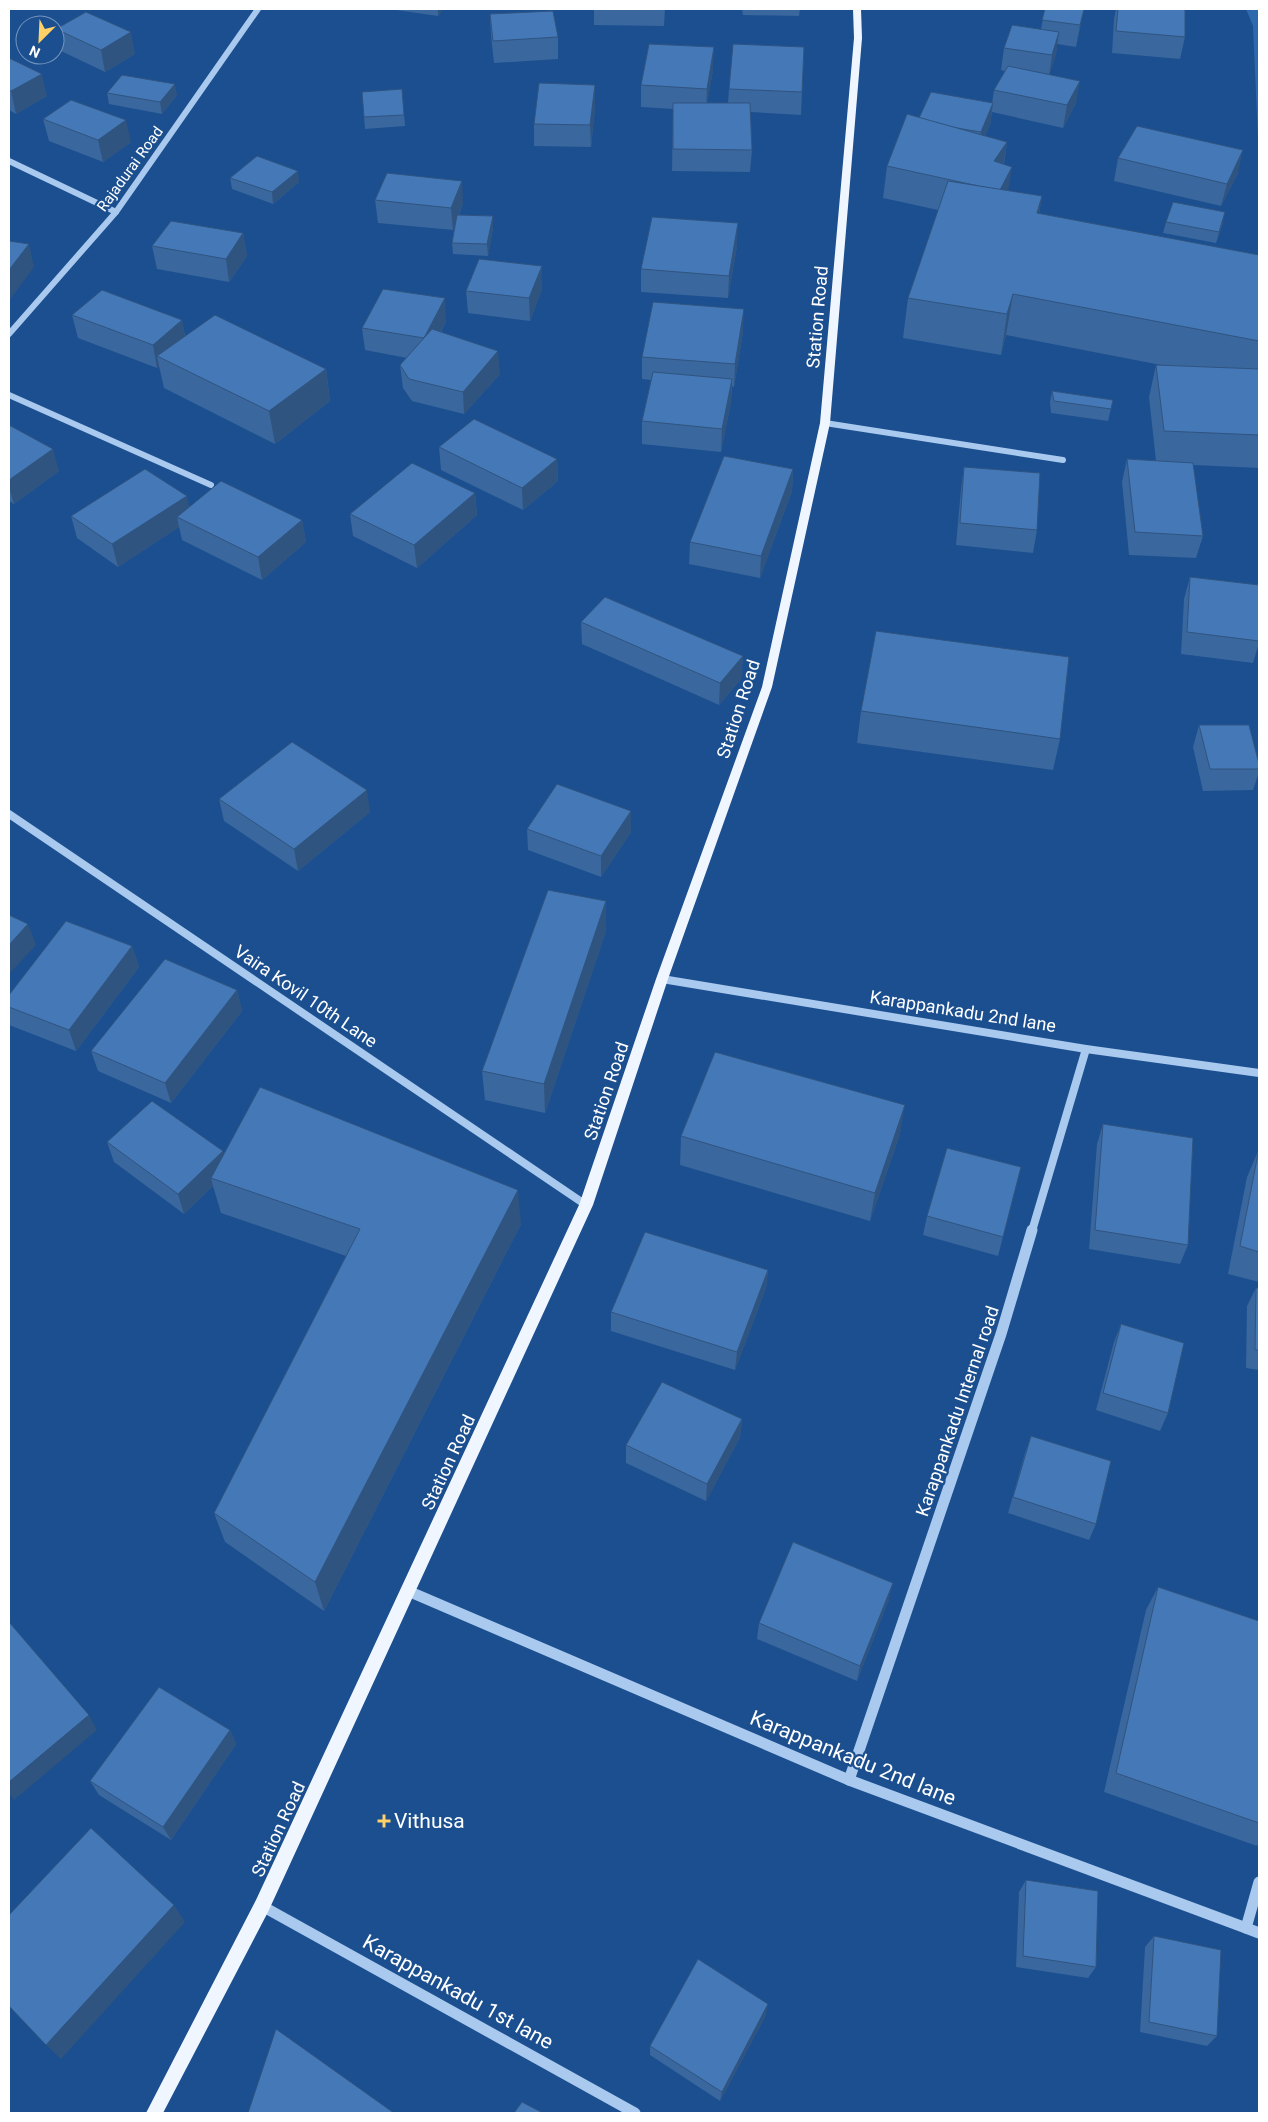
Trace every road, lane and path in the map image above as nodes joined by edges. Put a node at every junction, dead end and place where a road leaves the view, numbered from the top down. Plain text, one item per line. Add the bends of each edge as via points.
1 (258, 9) edge
2 (857, 9) edge
3 (9, 161) edge
4 (116, 212) junction
5 (9, 334) edge
6 (9, 395) edge
7 (825, 422) junction
8 (1063, 460) dead end
9 (211, 485) dead end
10 (9, 814) edge
11 (662, 979) junction
12 (1086, 1049) junction
13 (1259, 1073) edge
14 (586, 1205) junction
15 (408, 1591) junction
16 (849, 1780) junction
17 (1259, 1882) edge
18 (262, 1906) junction
19 (1246, 1928) junction
20 (1259, 1933) edge
21 (154, 2113) edge
22 (634, 2113) edge

1 - 4 street, Rajadurai Road
2 - 7 main road, Station Road via 858,48
3 - 4 street
4 - 5 street, Rajadurai Road
6 - 9 street
7 - 8 street
7 - 11 main road, Station Road via 767,687
10 - 14 street, Vaira Kovil 10th Lane
11 - 12 street, Karappankadu 2nd lane
11 - 14 main road, Station Road
12 - 13 street, Karappankadu 2nd lane
12 - 16 street, Karappankadu Internal road via 1001,1334
14 - 15 main road, Station Road
15 - 16 street, Karappankadu 2nd lane
15 - 18 main road, Station Road
16 - 19 street, Karappankadu 2nd lane
17 - 19 street
18 - 21 main road, Station Road
18 - 22 street, Karappankadu 1st lane
19 - 20 street, Karappankadu 2nd lane

